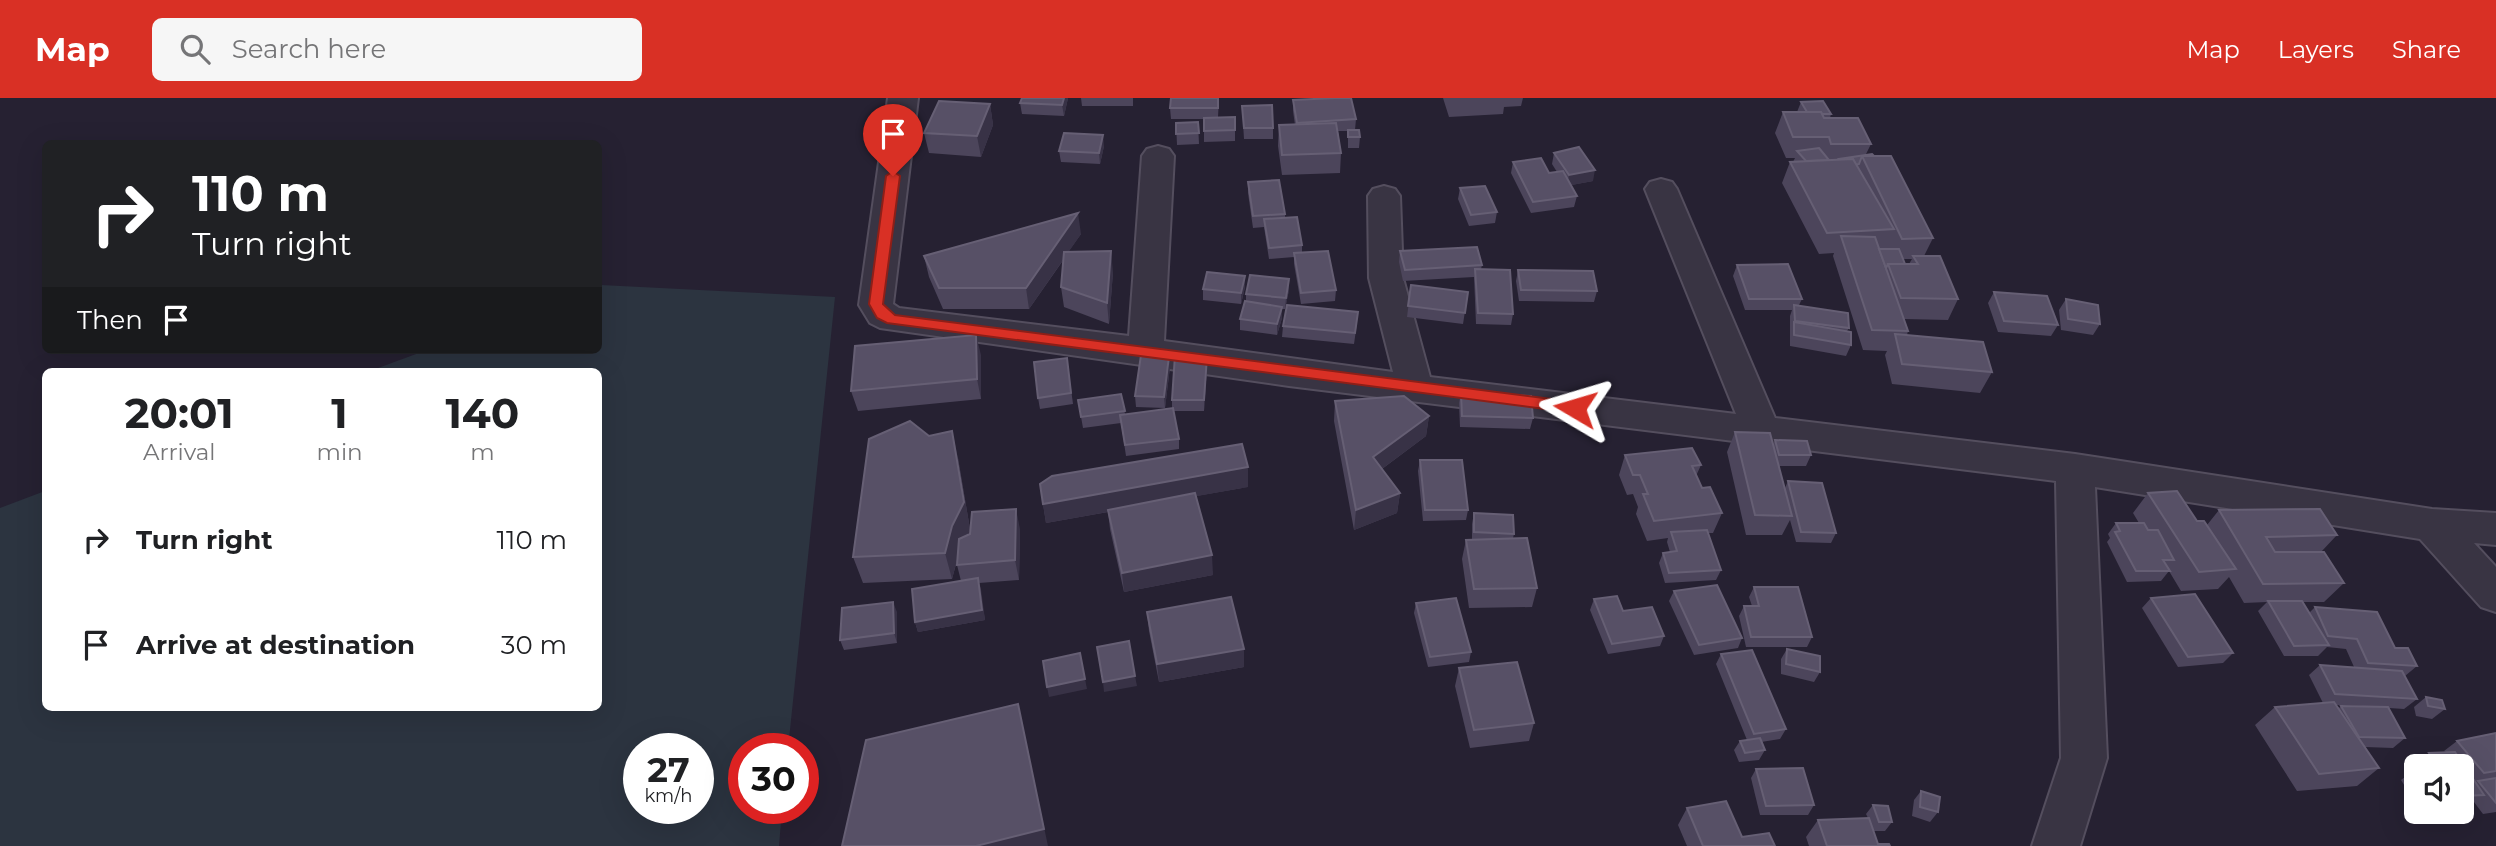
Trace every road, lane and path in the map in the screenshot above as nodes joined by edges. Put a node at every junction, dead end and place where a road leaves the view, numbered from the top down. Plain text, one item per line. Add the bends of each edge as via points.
1 (903, 98) edge
2 (1158, 156) dead end
3 (1661, 189) dead end
4 (1384, 196) dead end
5 (1146, 351) junction
6 (1415, 388) junction
7 (1761, 430) junction
8 (2075, 469) junction
9 (2432, 525) junction
10 (2496, 529) edge
11 (2496, 595) edge
12 (2056, 846) edge

1 - 5 street via 876,304 882,314 904,322
2 - 5 street
3 - 7 street
4 - 6 street via 1386,278
5 - 6 street
6 - 7 street
7 - 8 street
8 - 9 street
8 - 12 street via 2084,758
9 - 10 street
9 - 11 street

